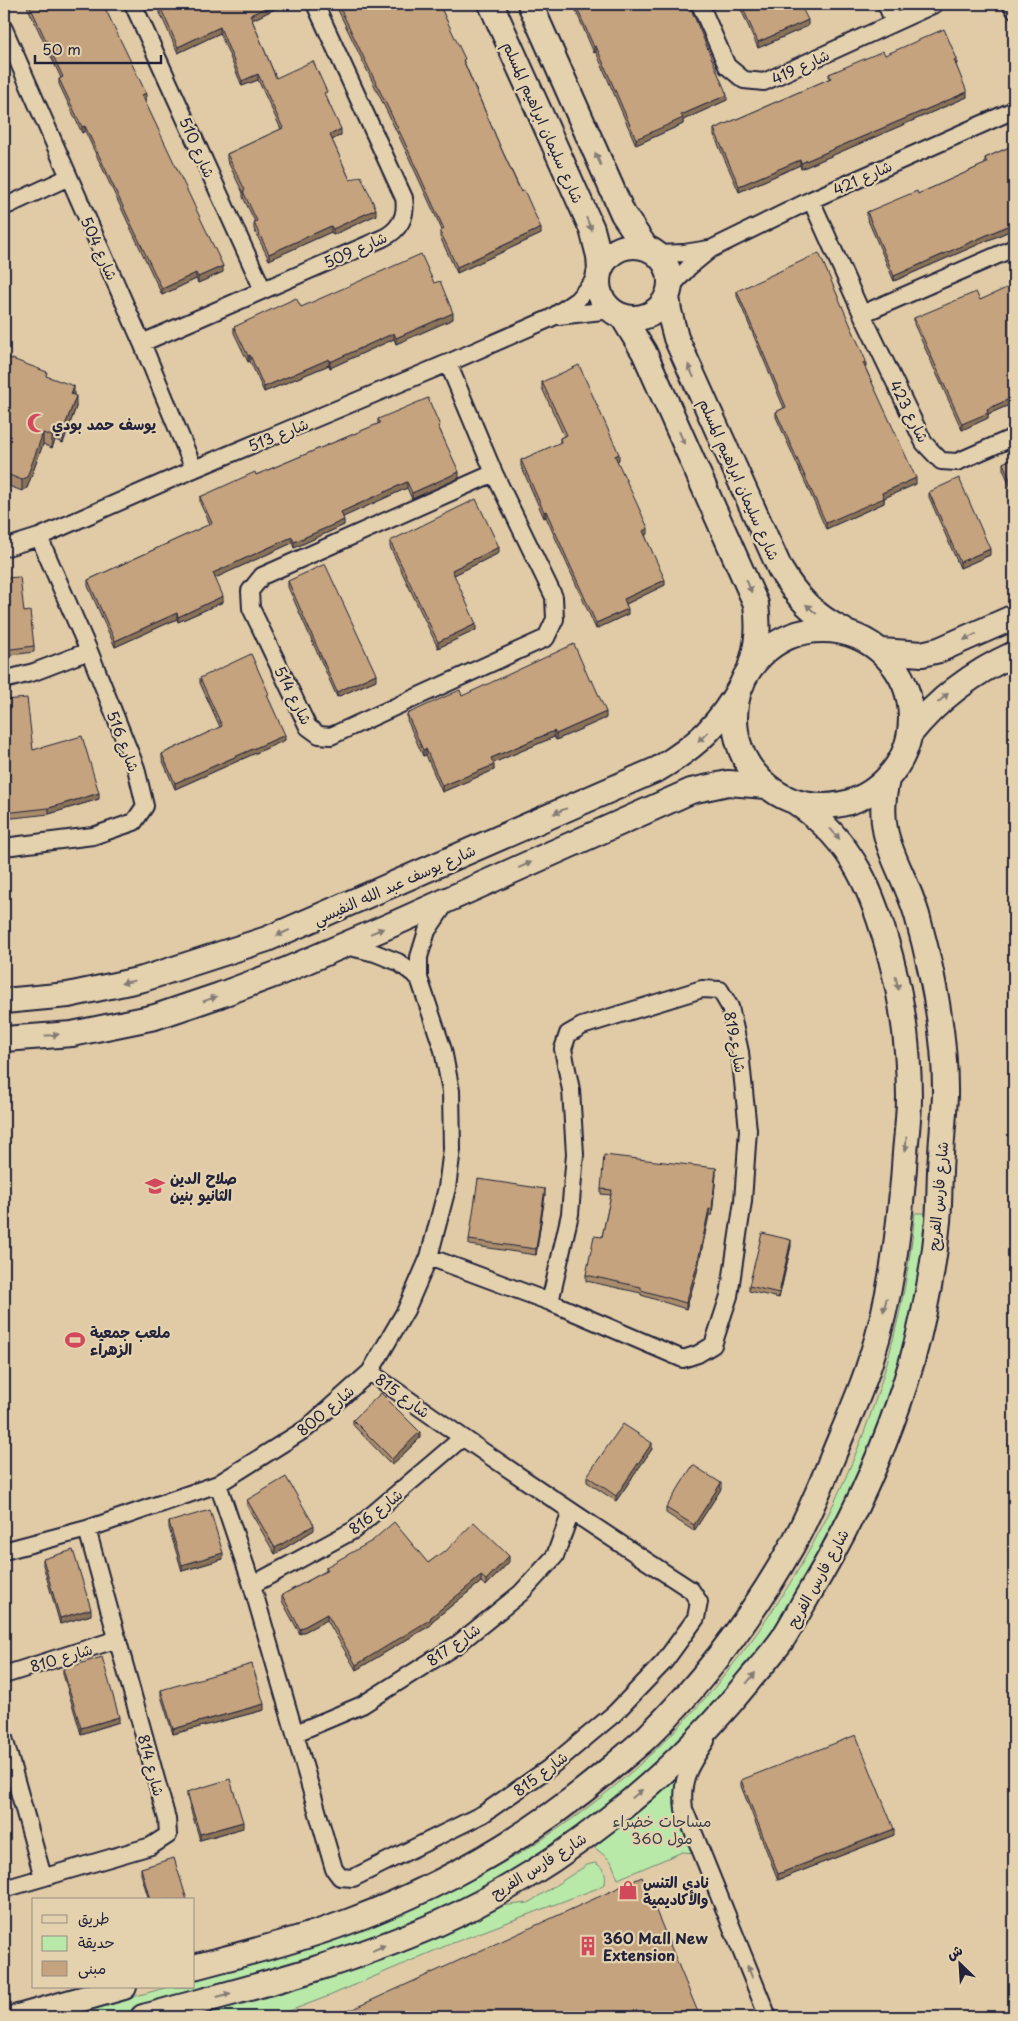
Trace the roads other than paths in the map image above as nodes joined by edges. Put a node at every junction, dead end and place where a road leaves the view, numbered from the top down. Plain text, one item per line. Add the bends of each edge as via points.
1 (133, 4) edge
2 (315, 4) edge
3 (491, 4) edge
4 (530, 4) edge
5 (700, 4) edge
6 (886, 4) edge
7 (935, 4) edge
8 (1012, 4) edge
9 (1014, 9) edge
10 (894, 22) junction
11 (4, 29) edge
12 (1014, 110) edge
13 (69, 177) junction
14 (811, 200) junction
15 (4, 207) edge
16 (1014, 248) edge
17 (711, 249) junction
18 (651, 251) junction
19 (599, 273) junction
20 (264, 290) junction
21 (669, 292) junction
22 (616, 313) junction
23 (862, 314) junction
24 (551, 318) junction
25 (142, 343) junction
26 (448, 363) junction
27 (1014, 437) edge
28 (194, 468) junction
29 (494, 473) junction
30 (743, 488) junction
31 (712, 504) junction
32 (38, 537) junction
33 (4, 548) edge
34 (1014, 617) edge
35 (852, 634) junction
36 (89, 651) junction
37 (881, 651) junction
38 (1014, 654) edge
39 (746, 677) junction
40 (4, 680) edge
41 (910, 734) junction
42 (887, 780) junction
43 (766, 786) junction
44 (797, 803) junction
45 (4, 847) edge
46 (449, 899) junction
47 (341, 945) junction
48 (419, 978) junction
49 (4, 1001) edge
50 (4, 1040) edge
51 (429, 1256) junction
52 (550, 1302) junction
53 (370, 1372) junction
54 (462, 1438) junction
55 (218, 1484) junction
56 (571, 1512) junction
57 (87, 1529) junction
58 (4, 1551) edge
59 (252, 1585) junction
60 (118, 1639) junction
61 (4, 1675) edge
62 (729, 1706) junction
63 (296, 1733) junction
64 (4, 1738) edge
65 (43, 1877) junction
66 (4, 1889) edge
67 (195, 1967) edge
68 (120, 1988) edge
69 (18, 2017) edge
70 (143, 2017) edge
71 (768, 2017) edge

1 - 20 street, شارع 510
2 - 20 street, شارع 509 via 401,192 405,212 400,225 390,235
3 -> 19 street, شارع سليمان ابراهيم المسلم via 592,229 599,256
18 -> 4 street via 620,208
5 - 10 street, شارع 419 via 727,66 744,80 764,82
6 - 10 street
7 - 10 street, شارع 419
8 - 9 street
11 - 13 street, شارع 504
12 - 14 street, شارع 421
13 - 15 street
13 - 25 street, شارع 504
14 - 17 street, شارع 421
14 - 23 street, شارع 423
16 - 23 street
17 - 18 street, شارع 421 via 684,254
17 - 21 street, شارع 421 via 689,267
18 - 19 street via 627,247 616,251 606,259
18 - 21 street via 665,263 670,275
19 - 22 street via 598,289 603,300
19 - 24 street, شارع 513 via 577,300
20 - 25 street, شارع 509
21 - 22 street via 662,306 644,317 632,318
30 -> 21 street, شارع سليمان ابراهيم المسلم via 676,338 669,311
22 - 24 street, شارع 513 via 580,313
22 -> 31 street via 644,352
23 - 27 street, شارع 423 via 924,444 941,461 957,462
24 - 26 street, شارع 513
25 - 28 street, شارع 504
26 - 28 street, شارع 513
26 - 29 street, شارع 514
28 - 32 street, شارع 513
29 - 29 street, شارع 514 via 554,597 555,619 546,638 331,736 319,735 308,727 251,608 250,591 262,576
30 - 31 street via 740,503 734,508 718,509
35 -> 30 street, شارع سليمان ابراهيم المسلم via 829,624 809,609 793,590
31 -> 39 street via 756,604 757,648
32 - 33 street, شارع 513
32 - 36 street, شارع 516
34 -> 37 street via 957,644 931,652 901,654
35 - 37 street
35 - 39 street via 823,630 795,635 769,648
36 - 40 street
36 - 45 street, شارع 516 via 136,768 145,806 134,822 93,836
37 - 41 street via 900,675 906,689 911,704
41 -> 38 street via 952,690
39 - 43 street via 735,711 737,739 748,764
39 -> 49 street, شارع يوسف عبد الله النفيسي via 715,725 679,757 658,769 267,939 143,979 68,995
41 - 42 street via 902,759
42 - 44 street via 868,795 845,804
62 -> 42 street, شارع فارس الفريح via 781,1640 829,1561 864,1490 889,1429 912,1358 927,1291 938,1221 945,1093 943,1055 933,979 924,942 914,906 883,826
43 - 44 street
46 -> 43 street via 691,791 728,783
44 -> 67 street via 838,838 858,868 873,904 897,980 909,1098 900,1218 872,1359 794,1543 747,1620 699,1680 646,1738 576,1798 500,1849 425,1890 348,1922
47 -> 46 street
46 - 48 street, شارع 800 via 427,931 419,957
47 - 48 street via 398,962
50 -> 47 street via 72,1034 155,1017 279,973
48 - 51 street, شارع 800 via 443,1050 453,1122 447,1188
51 - 52 street, شارع 819
51 - 53 street, شارع 800 via 406,1310
52 - 52 street, شارع 819 via 684,1359 713,1345 728,1296 743,1201 748,1130 740,1052 730,1007 720,990 702,989 582,1026 568,1034 564,1049 571,1090 575,1154 570,1214
53 - 54 street, شارع 815
53 - 55 street, شارع 800 via 307,1428
54 - 56 street, شارع 815
54 - 59 street, شارع 816 via 354,1530
55 - 57 street, شارع 800
55 - 59 street, شارع 815
56 - 63 street, شارع 817 via 554,1556 521,1593 458,1644 362,1705
56 - 63 street, شارع 815 via 691,1590 699,1608 696,1618 664,1662 615,1713 549,1768 483,1814 353,1878 340,1877 334,1868
57 - 58 street, شارع 800
57 - 60 street, شارع 814
59 - 63 street, شارع 815
60 - 61 street, شارع 810
60 - 65 street, شارع 814 via 167,1819 168,1835 151,1846
70 -> 62 street, شارع فارس الفريح via 358,1956 440,1923 515,1883 597,1828 673,1764
71 -> 62 street via 687,1819 682,1794 690,1765
64 - 65 street
65 - 66 street, شارع 814
68 - 69 street

